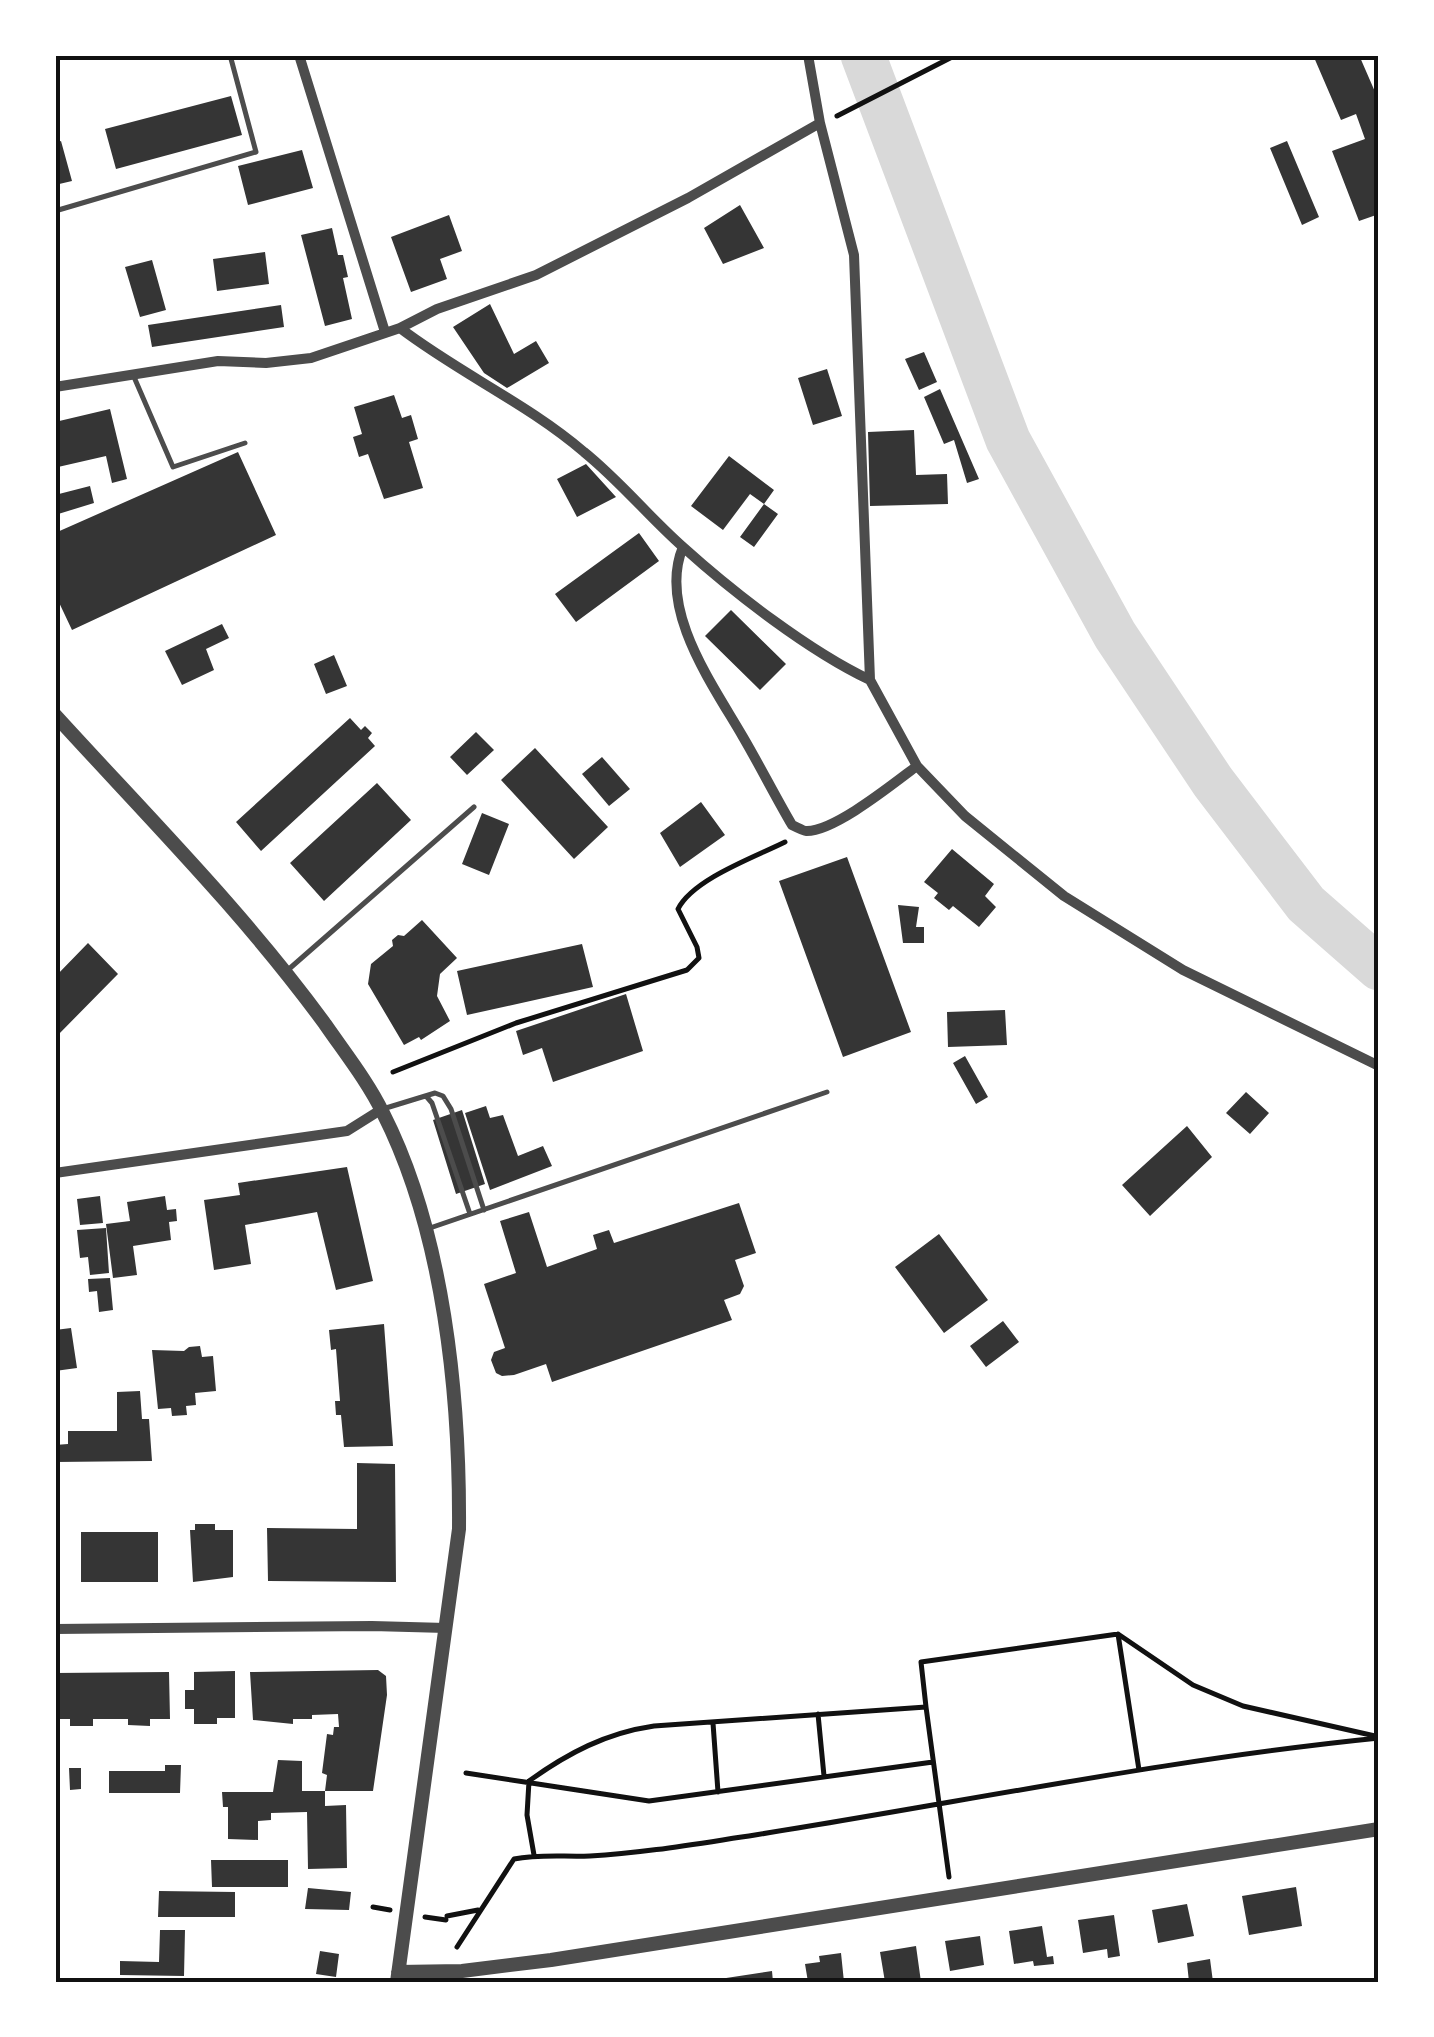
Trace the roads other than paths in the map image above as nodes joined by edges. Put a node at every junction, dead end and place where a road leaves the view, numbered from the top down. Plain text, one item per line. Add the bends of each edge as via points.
1 (230, 55) edge
2 (298, 55) edge
3 (808, 55) edge
4 (826, 121) junction
5 (55, 212) edge
6 (400, 328) junction
7 (385, 332) junction
8 (134, 377) junction
9 (55, 387) edge
10 (245, 443) dead end
11 (682, 547) junction
12 (870, 680) junction
13 (55, 715) edge
14 (917, 766) junction
15 (474, 806) dead end
16 (286, 972) junction
17 (1379, 1066) edge
18 (827, 1092) dead end
19 (424, 1095) junction
20 (382, 1109) junction
21 (55, 1174) edge
22 (484, 1210) junction
23 (470, 1214) junction
24 (424, 1230) junction
25 (446, 1628) junction
26 (55, 1629) edge
27 (1379, 1829) edge
28 (397, 1977) edge

1 - 5 lane via 256,152
2 - 7 street
3 - 4 street
4 - 6 street via 536,275
4 - 12 street via 854,256
6 - 7 street
6 - 11 street via 580,448
7 - 8 street via 311,358 218,362
8 - 9 street
8 - 10 lane via 173,466
11 - 12 street via 837,664
11 - 14 street via 677,588 695,654 792,825 806,831 826,826
12 - 14 street
13 - 16 street
14 - 17 street via 1064,896 1134,942
15 - 16 lane
16 - 20 street
18 - 22 lane
19 - 20 lane
19 - 22 lane via 435,1092 448,1102
19 - 23 lane
20 - 21 street via 347,1131
20 - 24 street via 410,1174
22 - 23 lane
23 - 24 lane
24 - 25 street via 441,1302 459,1466
25 - 26 street
25 - 28 street
27 - 28 street via 552,1960

